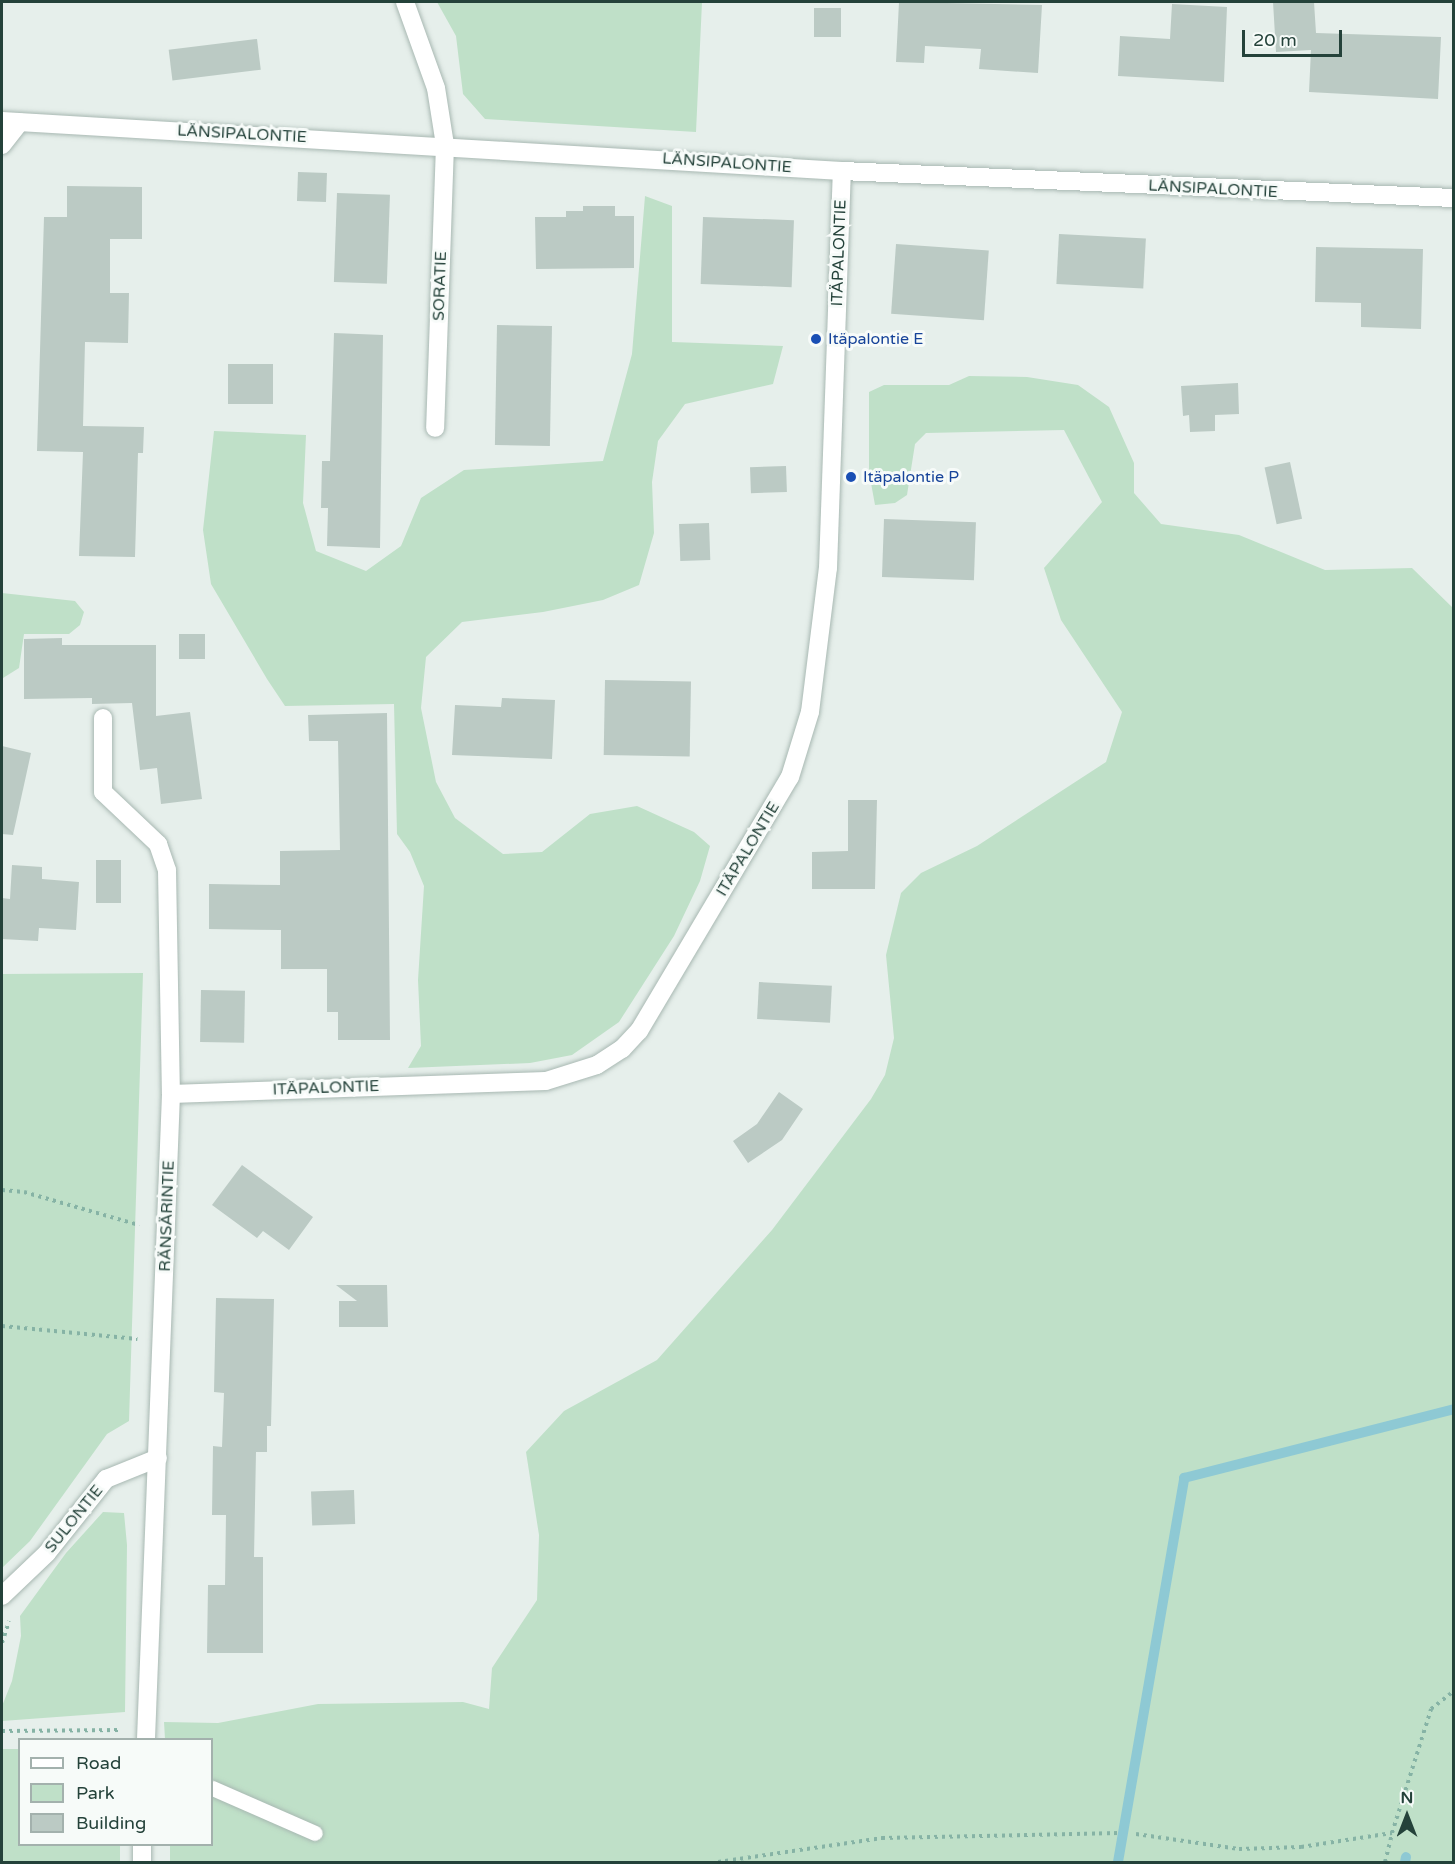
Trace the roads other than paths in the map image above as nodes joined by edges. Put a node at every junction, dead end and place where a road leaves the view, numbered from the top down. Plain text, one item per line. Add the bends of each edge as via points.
1 (405, 2) edge
2 (2, 121) edge
3 (20, 122) junction
4 (445, 144) junction
5 (2, 146) edge
6 (842, 171) junction
7 (1454, 198) edge
8 (435, 428) dead end
9 (104, 718) dead end
10 (171, 1094) junction
11 (158, 1458) junction
12 (2, 1596) edge
13 (146, 1738) edge
14 (213, 1788) edge
15 (315, 1833) dead end
16 (142, 1846) edge
17 (142, 1863) edge

1 - 4 street, SORATIE via 436,88
2 - 3 street, LÄNSIPALONTIE
3 - 4 street, LÄNSIPALONTIE
3 - 5 street
4 - 6 street, LÄNSIPALONTIE
4 - 8 street, SORATIE
6 - 7 street, LÄNSIPALONTIE
6 - 10 street, ITÄPALONTIE via 828,568 810,712 790,777 639,1031 622,1049 597,1065 546,1081
9 - 10 street, RÄNSÄRINTIE via 104,792 158,844 167,870
10 - 11 street, RÄNSÄRINTIE
11 - 12 street, SULONTIE via 106,1479 47,1553
11 - 13 street, RÄNSÄRINTIE
14 - 15 lane
16 - 17 street

